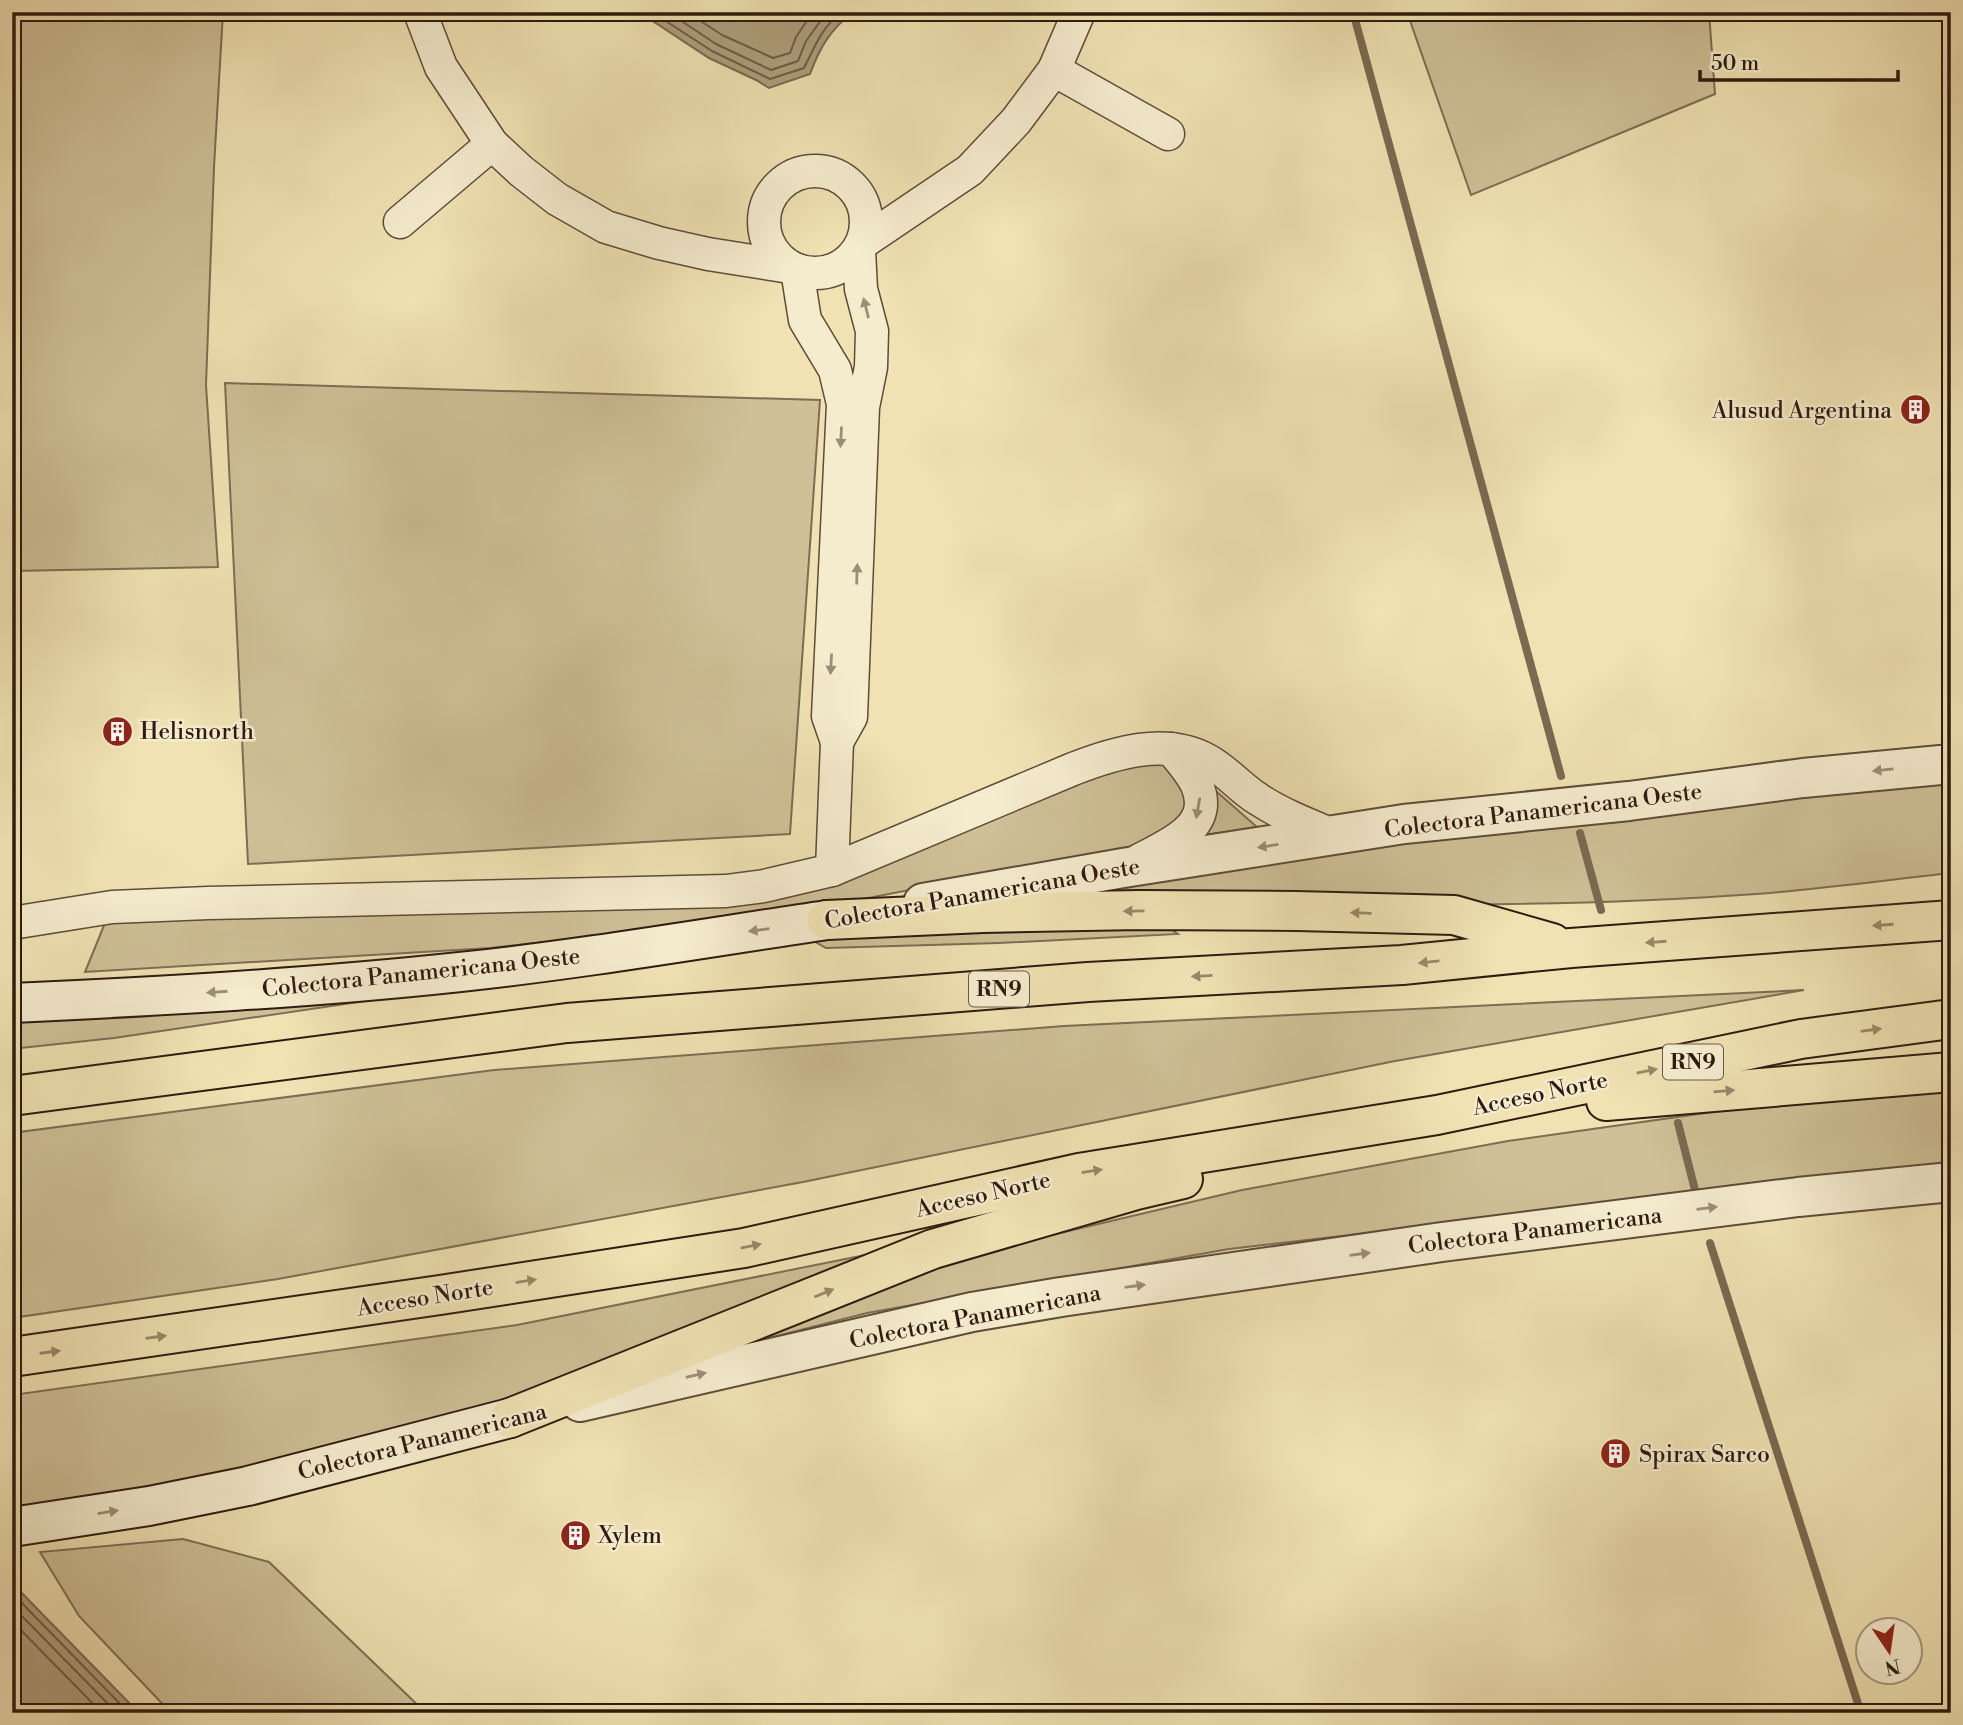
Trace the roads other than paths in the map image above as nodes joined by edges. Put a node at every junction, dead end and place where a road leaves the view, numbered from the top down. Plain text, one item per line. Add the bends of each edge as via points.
1 (420, 12) edge
2 (1079, 12) edge
3 (1054, 70) junction
4 (1168, 134) dead end
5 (492, 144) junction
6 (856, 190) junction
7 (918, 205) junction
8 (764, 218) junction
9 (400, 222) dead end
10 (860, 247) junction
11 (708, 254) junction
12 (793, 269) junction
13 (871, 367) junction
14 (835, 370) junction
15 (837, 742) junction
16 (1171, 749) junction
17 (1951, 764) edge
18 (1335, 836) junction
19 (1123, 868) junction
20 (832, 870) junction
21 (827, 920) junction
22 (1951, 920) edge
23 (12, 923) edge
24 (1571, 948) junction
25 (12, 1003) edge
26 (1951, 1019) edge
27 (1951, 1072) edge
28 (12, 1096) edge
29 (1437, 1115) junction
30 (1951, 1182) edge
31 (12, 1357) edge
32 (510, 1418) junction
33 (27, 1525) edge

1 - 5 street via 441,68
2 - 3 street
3 - 4 street
3 - 7 street via 1016,121 970,170
5 - 9 street
5 - 11 street via 557,199 606,227
6 - 7 street via 887,207
6 - 8 street via 827,172 792,176 778,186
6 - 10 street via 867,216
7 - 10 street
8 - 11 street via 733,244
8 - 12 street via 769,246
10 - 12 street via 842,266 820,273
13 -> 10 street via 872,331 861,289
11 - 12 street
12 - 14 street via 805,320
13 - 14 street
15 -> 13 street via 851,717 863,407
14 -> 15 street via 843,404 828,716
15 - 20 street
16 - 18 street via 1207,759 1257,798
16 -> 19 street via 1197,785 1199,813 1182,837
16 - 20 street via 1148,748 1100,759
17 -> 18 street, Colectora Panamericana Oeste via 1404,824
18 -> 19 street, Colectora Panamericana Oeste
19 - 21 street, Colectora Panamericana Oeste
20 - 23 street via 726,891 195,903 112,907
24 -> 21 highway via 1454,915 1140,910
21 -> 25 street, Colectora Panamericana Oeste via 458,972 293,987
22 -> 24 highway, RN9
24 -> 28 highway, RN9 via 1402,965 1088,982 567,1024
29 -> 26 highway, Acceso Norte / RN9 via 1801,1039
29 -> 27 highway
31 -> 29 highway, Acceso Norte / RN9 via 744,1248 1079,1173
32 -> 29 highway via 933,1250 1136,1190
32 -> 30 street, Colectora Panamericana via 972,1312 1061,1297 1455,1240
33 -> 32 street, Colectora Panamericana via 248,1486

